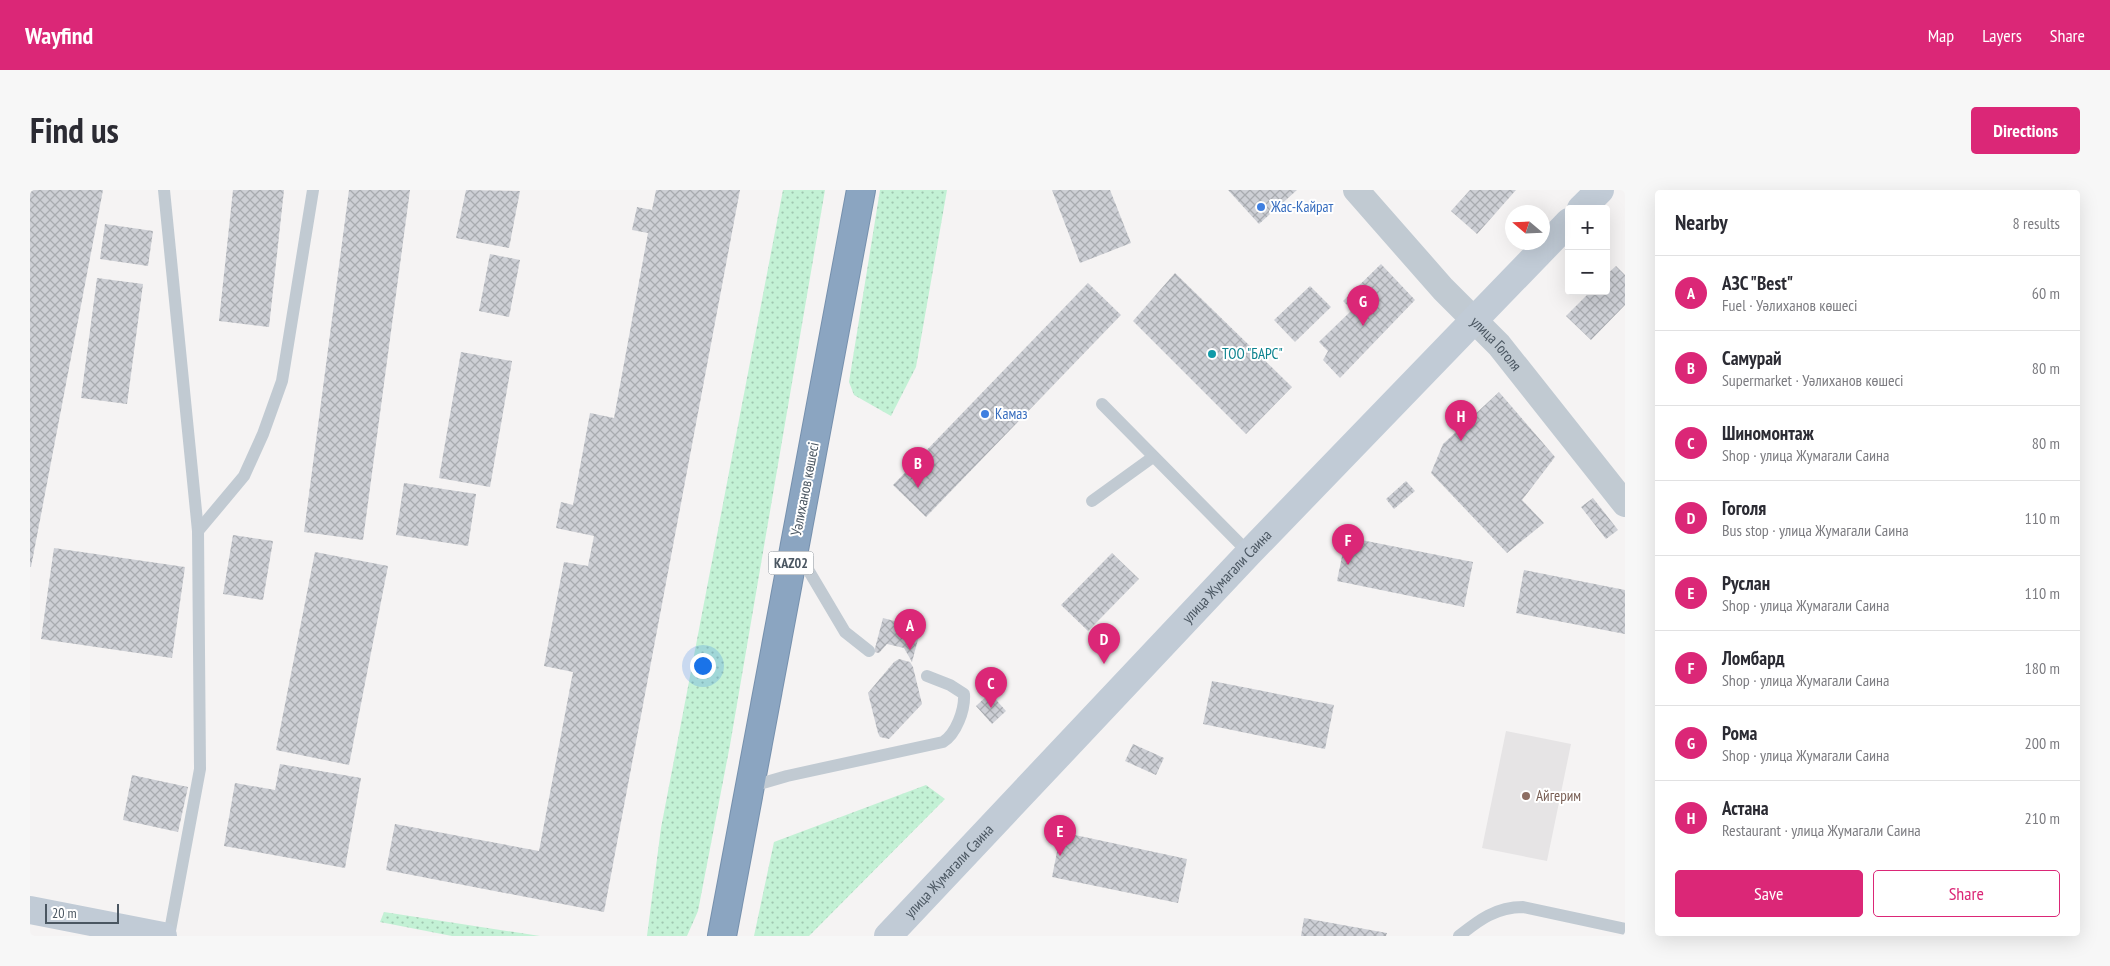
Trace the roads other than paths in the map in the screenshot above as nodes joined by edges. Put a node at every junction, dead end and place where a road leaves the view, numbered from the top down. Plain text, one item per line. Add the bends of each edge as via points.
1 (164, 190) edge
2 (314, 190) edge
3 (861, 190) edge
4 (1356, 190) edge
5 (1600, 190) edge
6 (1586, 205) edge
7 (1565, 226) edge
8 (1473, 320) junction
9 (1102, 404) dead end
10 (1153, 456) junction
11 (1092, 501) dead end
12 (1625, 504) edge
13 (198, 531) junction
14 (794, 546) junction
15 (1249, 553) junction
16 (869, 652) dead end
17 (927, 676) dead end
18 (749, 787) junction
19 (30, 910) edge
20 (1625, 929) edge
21 (163, 936) edge
22 (169, 936) edge
23 (722, 936) edge
24 (888, 936) edge
25 (1459, 936) edge

1 - 13 lane
2 - 13 lane via 282,380 264,434 244,476
3 - 14 highway, Уәлиханов көшесі / KАZ02
4 - 8 street, улица Гоголя
5 - 6 street
7 - 8 street, улица Жумагали Саина
8 - 12 street, улица Гоголя via 1499,345
8 - 15 street, улица Жумагали Саина
9 - 10 lane
10 - 11 lane
10 - 15 lane
13 - 22 lane via 200,769
14 - 16 lane via 845,632
14 - 18 highway, Уәлиханов көшесі / KАZ02
15 - 24 street, улица Жумагали Саина
17 - 18 lane via 964,694 964,704 955,727 943,742
18 - 23 highway, Уәлиханов көшесі / KАZ02
19 - 21 street
20 - 25 lane via 1511,907 1487,915

